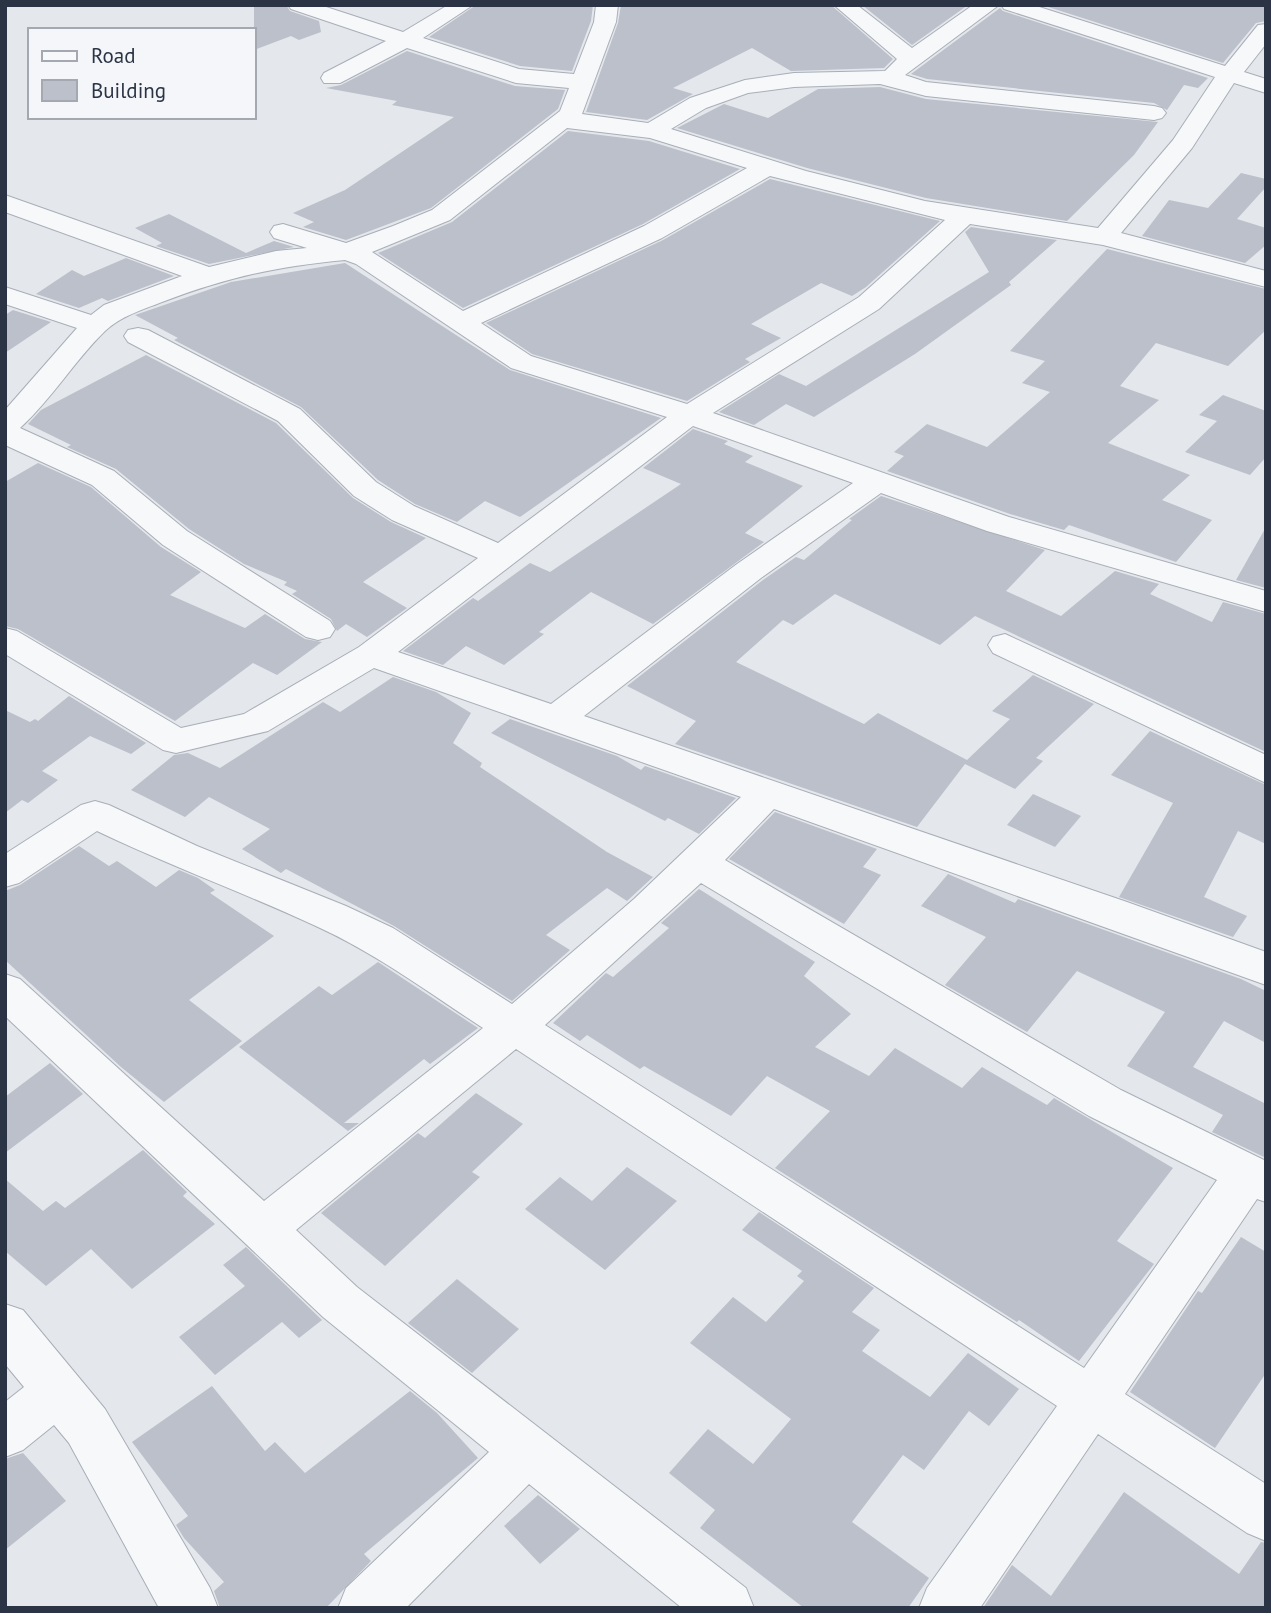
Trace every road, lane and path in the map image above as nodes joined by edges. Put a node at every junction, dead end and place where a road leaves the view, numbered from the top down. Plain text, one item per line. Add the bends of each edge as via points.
1 (298, 5) edge
2 (347, 5) edge
3 (463, 5) edge
4 (607, 5) edge
5 (844, 5) edge
6 (989, 5) edge
7 (1011, 5) edge
8 (322, 13) junction
9 (1266, 30) edge
10 (403, 41) junction
11 (910, 58) junction
12 (1228, 76) junction
13 (332, 78) dead end
14 (891, 78) junction
15 (582, 82) junction
16 (1266, 86) edge
17 (1153, 113) dead end
18 (570, 114) junction
19 (653, 131) junction
20 (767, 167) junction
21 (5, 203) edge
22 (965, 215) junction
23 (283, 232) dead end
24 (1104, 237) junction
25 (347, 252) junction
26 (207, 276) junction
27 (1266, 279) edge
28 (5, 295) edge
29 (461, 322) junction
30 (95, 325) junction
31 (138, 335) dead end
32 (690, 415) junction
33 (5, 426) edge
34 (5, 433) edge
35 (877, 481) junction
36 (502, 557) junction
37 (1266, 602) edge
38 (318, 629) dead end
39 (5, 639) edge
40 (1005, 645) dead end
41 (371, 655) junction
42 (557, 718) junction
43 (1266, 770) edge
44 (768, 792) junction
45 (700, 864) junction
46 (5, 873) edge
47 (1266, 969) edge
48 (5, 990) edge
49 (514, 1025) junction
50 (1257, 1179) edge
51 (262, 1230) junction
52 (5, 1326) edge
53 (58, 1391) junction
54 (1092, 1403) junction
55 (5, 1433) edge
56 (526, 1452) junction
57 (1266, 1515) edge
58 (190, 1608) edge
59 (366, 1608) edge
60 (726, 1608) edge
61 (947, 1608) edge

1 - 8 street
2 - 8 street
3 - 10 street
4 - 15 street
5 - 11 street
6 - 11 street
7 - 12 street
8 - 10 street
9 - 12 street
10 - 13 street
10 - 15 street via 516,76
11 - 14 street
12 - 16 street
12 - 24 street via 1183,143
14 - 17 street via 926,89
14 - 19 street via 807,78 736,86 674,114
15 - 18 street
18 - 19 street via 576,123 595,127
18 - 25 street via 440,215
19 - 20 street
20 - 22 street via 924,209
20 - 29 street via 653,232
21 - 26 street
22 - 24 street
22 - 32 street via 851,316
23 - 25 street
24 - 27 street
25 - 26 street via 276,259
25 - 29 street via 365,258
26 - 30 street via 114,311
28 - 30 street
29 - 32 street via 521,362
30 - 33 street
31 - 36 street via 289,415 365,489 403,513
32 - 35 street
32 - 36 street
34 - 38 street via 103,478 174,538
35 - 37 street via 998,524
35 - 42 street
36 - 41 street
39 - 41 street via 176,741 255,723
40 - 43 street
41 - 42 street
42 - 44 street
44 - 45 street
44 - 47 street
45 - 49 street
45 - 50 street via 1105,1103
46 - 49 street via 95,814 378,939
48 - 51 street
49 - 51 street
49 - 54 street
50 - 54 street
51 - 56 street via 340,1302
52 - 53 street
53 - 55 street
53 - 58 street via 87,1426
54 - 57 street
54 - 61 street
56 - 59 street
56 - 60 street

